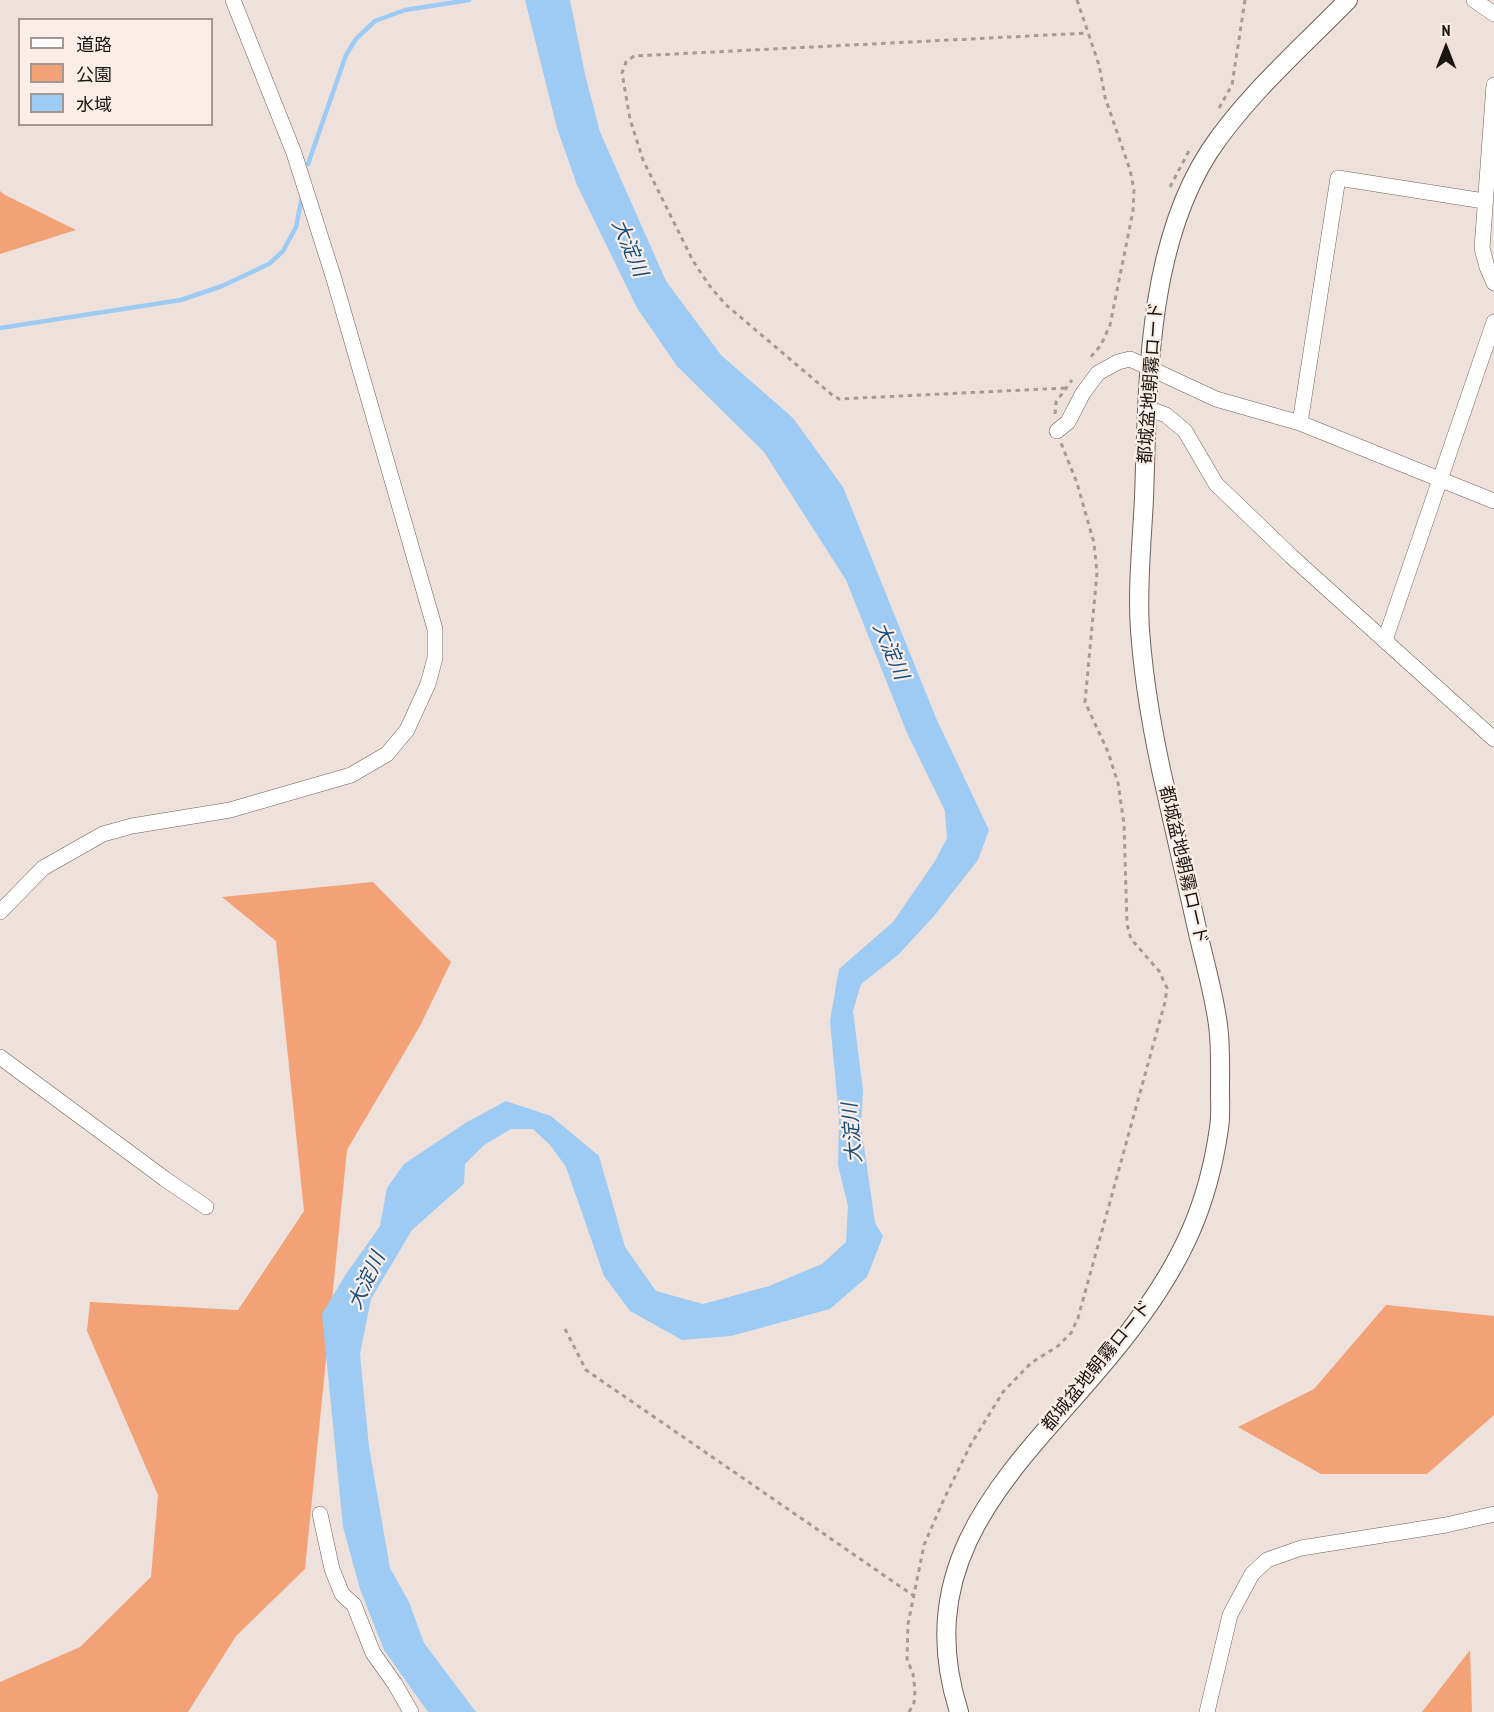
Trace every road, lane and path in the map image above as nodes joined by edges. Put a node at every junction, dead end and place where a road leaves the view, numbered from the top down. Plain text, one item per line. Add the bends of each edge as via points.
1 (234, 0) edge
2 (1077, 0) edge
3 (1245, 0) edge
4 (1348, 0) edge
5 (1474, 0) edge
6 (1494, 14) edge
7 (1088, 33) junction
8 (1494, 85) edge
9 (1219, 109) dead end
10 (1193, 144) dead end
11 (1168, 192) dead end
12 (1484, 201) junction
13 (1494, 283) edge
14 (1494, 322) edge
15 (1087, 362) dead end
16 (1150, 367) junction
17 (1072, 380) dead end
18 (1065, 388) junction
19 (1147, 408) junction
20 (1300, 423) junction
21 (1057, 431) junction
22 (1440, 480) junction
23 (1494, 501) edge
24 (1386, 640) junction
25 (1494, 739) edge
26 (0, 912) edge
27 (0, 1057) edge
28 (206, 1207) dead end
29 (565, 1329) dead end
30 (320, 1514) dead end
31 (1494, 1514) edge
32 (914, 1596) junction
33 (411, 1712) edge
34 (909, 1712) edge
35 (959, 1712) edge
36 (1207, 1712) edge

1 - 26 street via 294,153 334,279 435,629 433,667 407,730 387,754 351,775 230,810 103,834 44,868
2 - 7 path
3 - 9 path via 1232,86
4 - 16 street, 都城盆地朝霧ロード via 1249,102 1204,161 1186,199 1166,259
5 - 6 street
7 - 15 path via 1134,190 1110,325
7 - 18 path via 634,56 626,62 622,73 630,119 643,160 693,261 725,304 831,394 839,399
8 - 12 street
10 - 11 path
12 - 13 street via 1482,248
12 - 20 street via 1338,178
14 - 22 street
16 - 19 street, 都城盆地朝霧ロード
16 - 20 street via 1216,399
16 - 21 street via 1130,359 1098,373 1068,422
17 - 18 path
18 - 21 path via 1056,402
19 - 24 street via 1166,414 1185,431 1216,484
19 - 35 street, 都城盆地朝霧ロード via 1141,637 1150,720 1218,1024 1220,1120 1212,1170 1180,1256 1135,1325 1022,1455 981,1516 964,1550 953,1583 946,1660
20 - 22 street
21 - 32 path via 1094,543 1097,573 1085,702 1118,783 1124,824 1127,924 1131,939 1159,971 1167,988 1166,1002 1078,1318 1071,1333 1031,1363 1004,1392 971,1444 924,1545
22 - 23 street
22 - 24 street
24 - 25 street
27 - 28 street
29 - 32 path via 586,1370
30 - 33 street via 332,1569 342,1594 354,1605 373,1653
31 - 36 street via 1301,1548 1267,1560 1252,1575 1230,1615
32 - 34 path via 906,1646 915,1690

